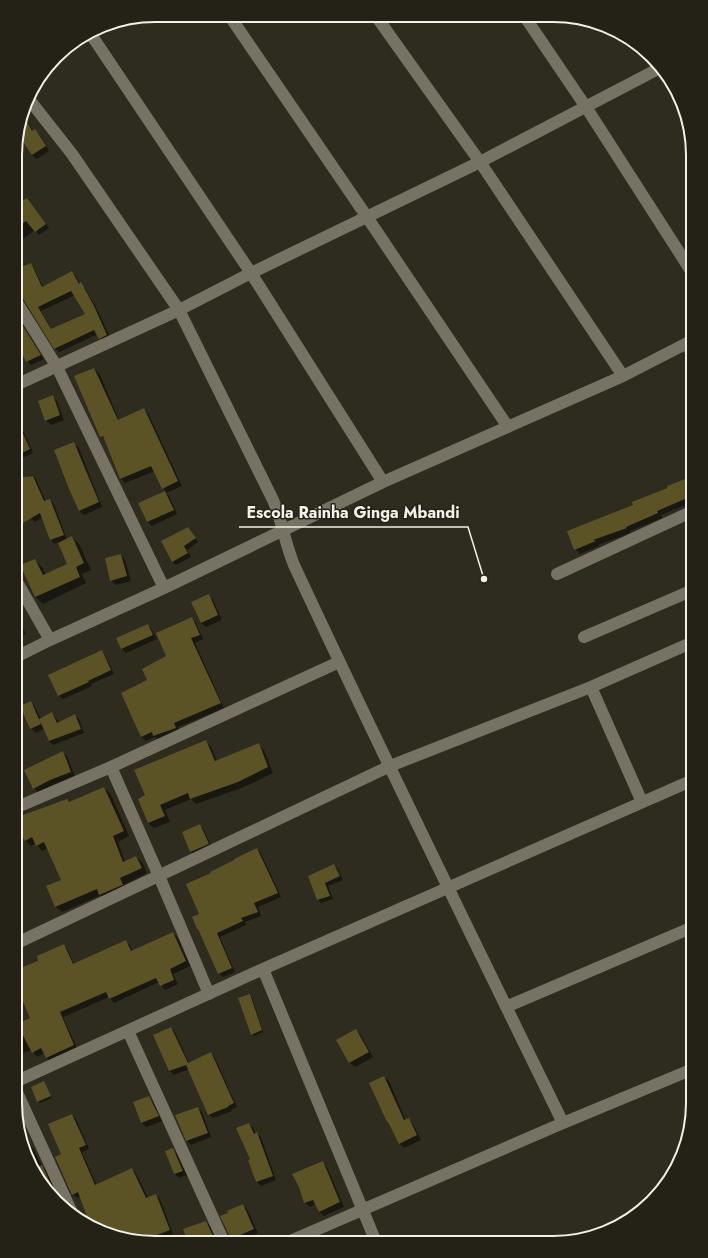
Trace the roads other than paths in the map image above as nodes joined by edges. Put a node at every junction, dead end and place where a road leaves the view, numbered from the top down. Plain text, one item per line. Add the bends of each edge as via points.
1 (233, 22) edge
2 (380, 22) edge
3 (528, 22) edge
4 (93, 38) edge
5 (656, 70) edge
6 (32, 103) edge
7 (586, 107) junction
8 (480, 162) junction
9 (367, 217) junction
10 (686, 263) edge
11 (250, 273) junction
12 (179, 310) junction
13 (22, 311) edge
14 (686, 343) edge
15 (56, 366) junction
16 (623, 376) junction
17 (22, 382) edge
18 (508, 427) junction
19 (383, 482) junction
20 (686, 514) edge
21 (283, 531) junction
22 (557, 574) dead end
23 (164, 588) junction
24 (22, 591) edge
25 (686, 593) edge
26 (584, 637) dead end
27 (50, 640) junction
28 (686, 645) edge
29 (22, 654) edge
30 (340, 662) junction
31 (591, 687) junction
32 (390, 766) junction
33 (111, 767) junction
34 (686, 783) edge
35 (642, 802) junction
36 (22, 805) edge
37 (160, 876) junction
38 (448, 888) junction
39 (686, 930) edge
40 (22, 941) edge
41 (263, 969) junction
42 (209, 994) junction
43 (506, 1007) junction
44 (128, 1031) junction
45 (686, 1072) edge
46 (22, 1079) edge
47 (22, 1103) edge
48 (563, 1123) junction
49 (68, 1203) edge
50 (362, 1210) junction
51 (221, 1236) edge
52 (302, 1236) edge
53 (373, 1236) edge

1 - 9 street
2 - 8 street
3 - 7 street
4 - 11 street
5 - 7 street
6 - 12 street via 72,154
7 - 8 street
7 - 10 street
8 - 9 street
8 - 16 street
9 - 11 street
9 - 18 street
11 - 12 street
11 - 19 street
12 - 15 street
12 - 21 street via 273,500
13 - 15 street
14 - 16 street
15 - 17 street
15 - 23 street
16 - 18 street
18 - 19 street
19 - 21 street
20 - 22 street
21 - 23 street
21 - 30 street via 294,564
23 - 27 street
24 - 27 street
25 - 26 street
27 - 29 street
28 - 31 street
30 - 32 street
30 - 33 street
31 - 32 street
31 - 35 street
32 - 37 street
32 - 38 street
33 - 36 street
33 - 37 street
34 - 35 street
35 - 38 street
37 - 40 street
37 - 42 street
38 - 41 street
38 - 43 street
39 - 43 street
41 - 42 street
41 - 50 street
42 - 44 street
43 - 48 street
44 - 46 street
44 - 51 street
45 - 48 street
47 - 49 street
48 - 50 street
50 - 52 street
50 - 53 street

